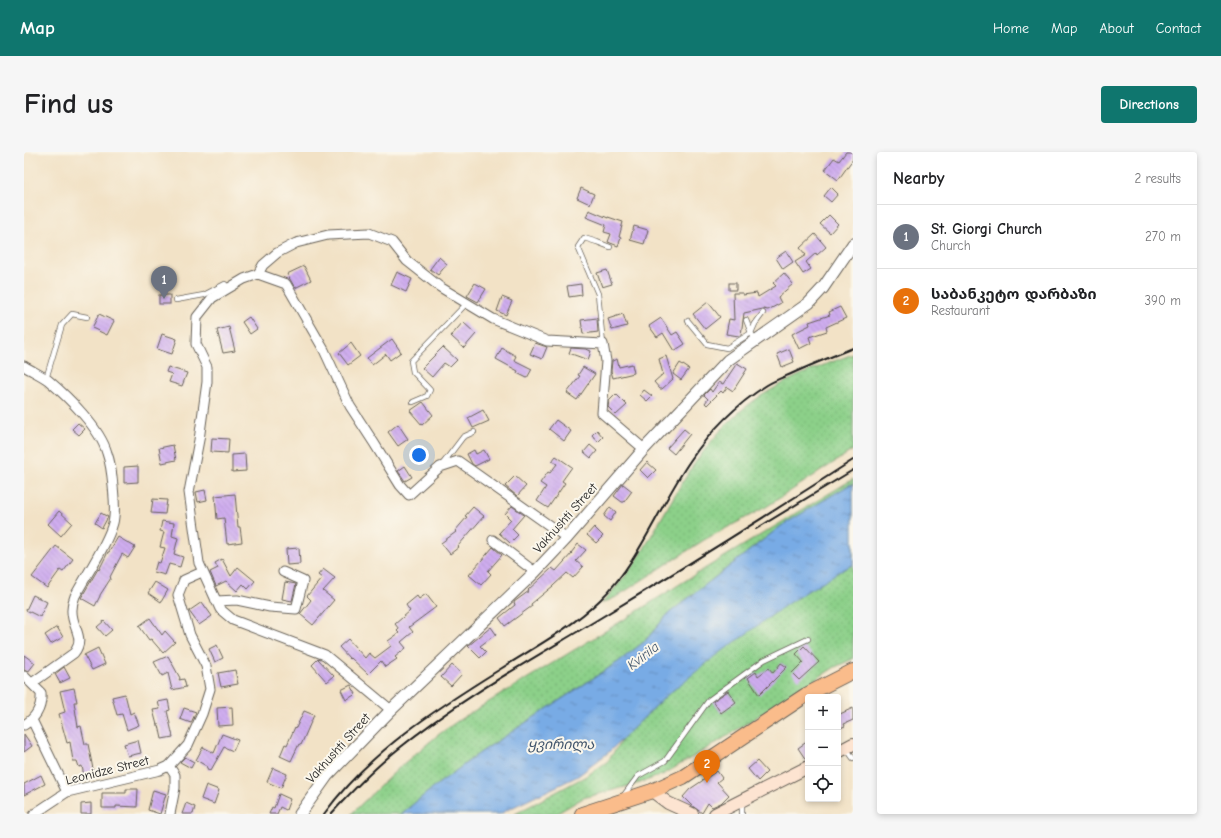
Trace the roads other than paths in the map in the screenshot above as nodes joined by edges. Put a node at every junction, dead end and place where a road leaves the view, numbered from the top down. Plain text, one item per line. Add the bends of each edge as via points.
1 (853, 244) edge
2 (610, 247) dead end
3 (258, 274) junction
4 (229, 288) junction
5 (176, 300) dead end
6 (467, 303) junction
7 (763, 313) dead end
8 (87, 317) dead end
9 (746, 320) dead end
10 (688, 321) dead end
11 (753, 336) junction
12 (603, 344) junction
13 (24, 366) edge
14 (46, 379) junction
15 (414, 402) dead end
16 (474, 432) dead end
17 (644, 449) junction
18 (440, 467) junction
19 (567, 538) junction
20 (494, 540) dead end
21 (202, 572) junction
22 (283, 572) dead end
23 (535, 572) junction
24 (216, 601) junction
25 (808, 639) dead end
26 (853, 671) edge
27 (24, 676) edge
28 (32, 683) junction
29 (391, 710) junction
30 (28, 723) edge
31 (169, 766) junction
32 (805, 770) edge
33 (652, 790) junction
34 (67, 792) junction
35 (742, 801) junction
36 (619, 802) junction
37 (34, 814) edge
38 (170, 814) edge
39 (300, 814) edge
40 (582, 814) edge
41 (692, 814) edge
42 (715, 814) edge
43 (742, 814) edge

1 - 11 street, Vakhushti Street via 810,303
2 - 12 lane via 584,238 578,247 598,294
3 - 4 street
3 - 6 street via 263,265 277,253 296,243 328,236 369,233 392,242 407,261 440,287
3 - 18 street via 286,284 324,350 350,406 409,495
4 - 5 lane via 225,284 204,295
4 - 21 street via 212,298 197,317 196,344 207,367 207,382 189,492
6 - 12 street via 493,319 547,341
6 - 15 lane via 411,361 413,372 430,390 427,396
7 - 11 lane via 755,324
8 - 14 lane via 72,314 62,325
9 - 11 lane
10 - 11 lane via 707,344 727,348
11 - 17 street, Vakhushti Street
12 - 17 street via 606,361 602,413
13 - 14 street
14 - 28 street via 69,400 98,433 107,452 115,503 112,525 74,596 73,618 79,634 78,647 74,653
16 - 18 lane via 463,437
17 - 19 street, Vakhushti Street
18 - 19 street via 458,461
19 - 23 street, Vakhushti Street
20 - 23 street
21 - 24 street
21 - 31 street, Leonidze Street via 184,580 178,595 190,635 206,666 210,689 188,745
22 - 24 street via 303,581 296,609 237,600
23 - 29 street, Vakhushti Street
24 - 29 street via 220,609 233,620 325,655
25 - 36 lane via 764,660 709,700 665,762 638,776
26 - 33 main road via 806,695 683,777
27 - 28 street
28 - 30 street via 41,693 42,700 38,712
29 - 39 street, Vakhushti Street via 327,776
30 - 34 street
31 - 34 street, Leonidze Street
31 - 38 street, Leonidze Street via 174,775 175,788
32 - 35 main road
33 - 36 main road
33 - 41 main road via 668,803
34 - 37 street, Leonidze Street
35 - 42 main road
35 - 43 lane
36 - 40 main road

